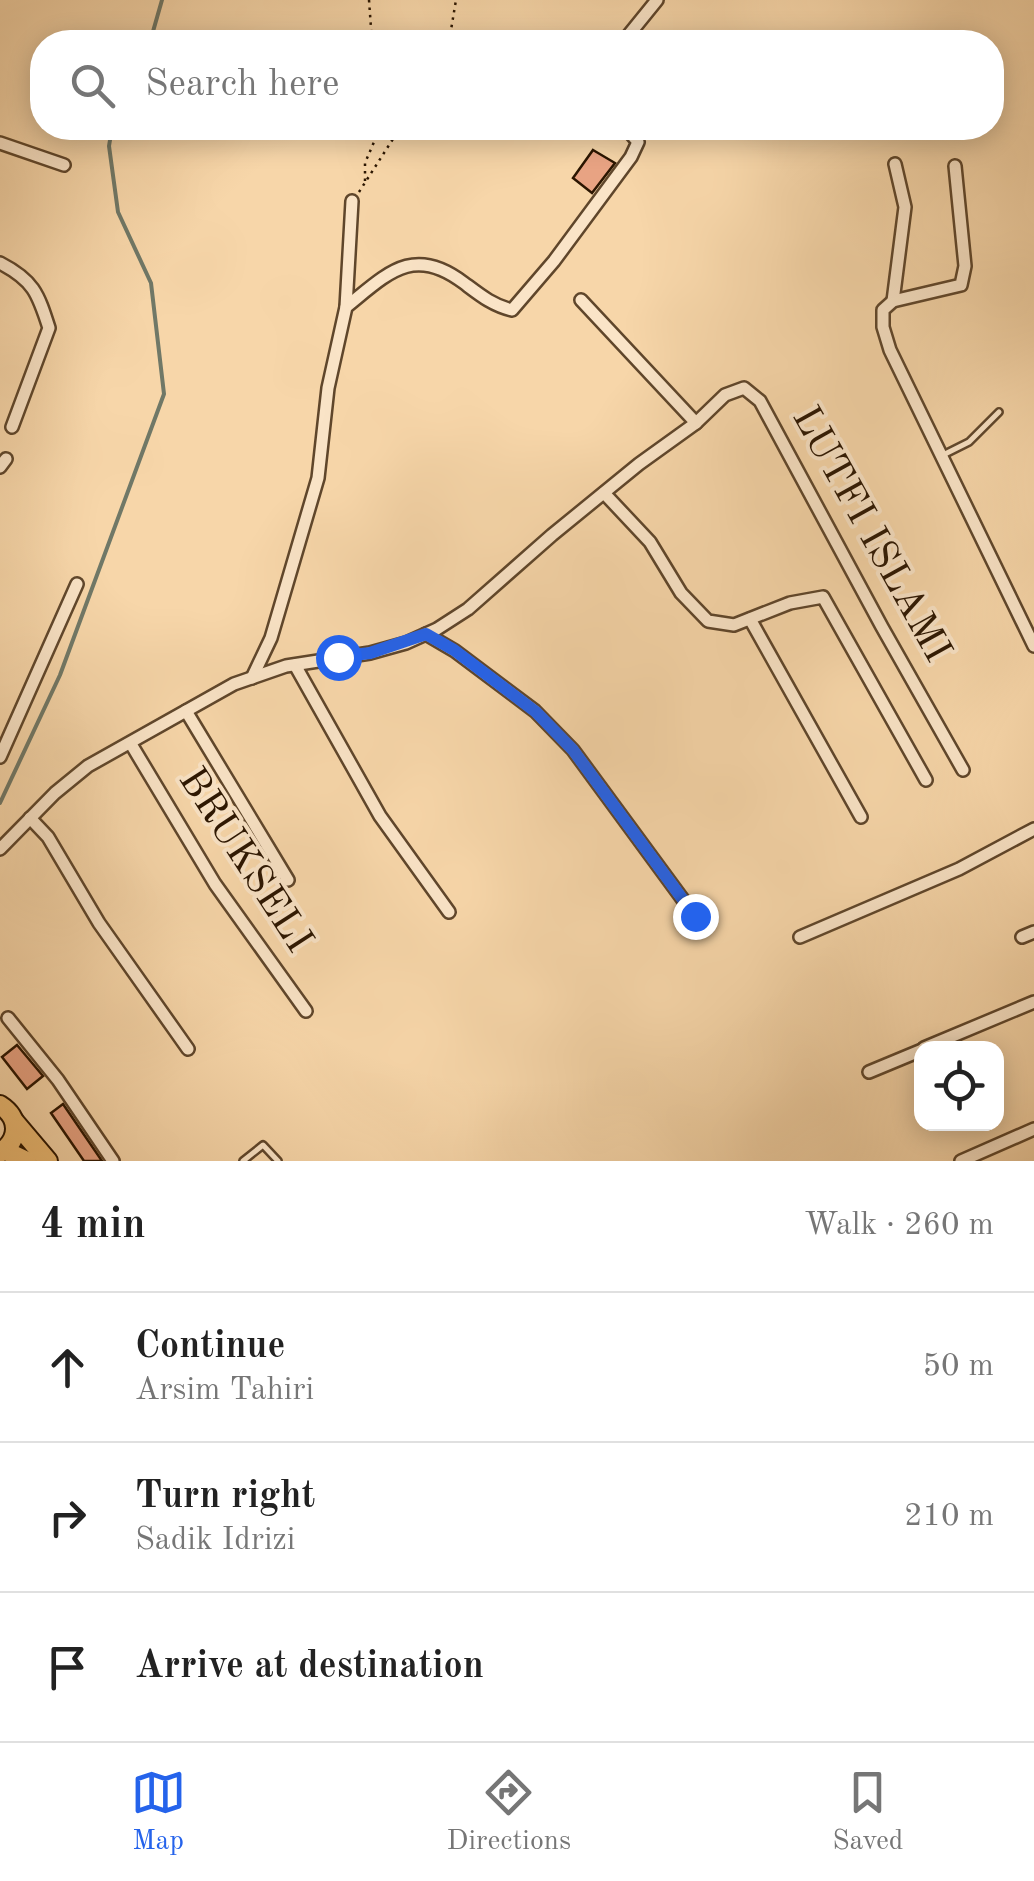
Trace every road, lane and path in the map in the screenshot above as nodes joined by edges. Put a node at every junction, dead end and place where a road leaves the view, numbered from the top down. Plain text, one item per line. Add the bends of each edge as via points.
1 (369, 0) edge
2 (456, 0) edge
3 (657, 0) edge
4 (371, 30) edge
5 (451, 30) edge
6 (633, 30) edge
7 (375, 140) edge
8 (393, 140) edge
9 (636, 140) edge
10 (0, 143) edge
11 (895, 164) dead end
12 (64, 165) dead end
13 (955, 166) dead end
14 (366, 183) junction
15 (352, 202) joint
16 (0, 263) edge
17 (581, 300) dead end
18 (893, 301) junction
19 (346, 307) junction
20 (998, 412) dead end
21 (696, 424) junction
22 (12, 427) dead end
23 (940, 456) junction
24 (604, 492) junction
25 (76, 584) dead end
26 (750, 619) junction
27 (426, 634) junction
28 (1034, 646) edge
29 (294, 664) junction
30 (252, 678) junction
31 (186, 712) junction
32 (131, 744) junction
33 (0, 758) edge
34 (963, 770) dead end
35 (926, 780) dead end
36 (861, 817) dead end
37 (30, 818) junction
38 (1034, 829) edge
39 (0, 849) edge
40 (288, 880) dead end
41 (449, 912) dead end
42 (695, 916) dead end
43 (800, 938) dead end
44 (1034, 1002) edge
45 (306, 1012) dead end
46 (8, 1018) dead end
47 (942, 1041) edge
48 (188, 1049) dead end
49 (914, 1053) edge
50 (869, 1072) dead end
51 (1, 1104) edge
52 (14, 1122) junction
53 (1034, 1129) edge
54 (2, 1152) edge
55 (27, 1161) edge
56 (48, 1161) edge
57 (113, 1161) edge
58 (243, 1161) edge
59 (278, 1161) edge
60 (961, 1161) edge

1 - 4 path
2 - 5 path
3 - 6 street
7 - 14 path via 365,163
8 - 14 path
9 - 19 street via 631,157 512,310 422,262 399,268
10 - 12 street
11 - 18 street via 904,207
13 - 18 street via 962,285
14 - 15 path
15 - 19 street
16 - 22 street via 23,275 49,328
17 - 21 street
18 - 23 street via 883,310 883,327
19 - 30 street via 318,478 271,638
20 - 23 lane via 969,442
21 - 24 street
21 - 34 street, LUTFI ISLAMI via 725,395 744,388 760,401
23 - 28 street
24 - 26 street via 708,621 734,625
24 - 27 street via 468,609
25 - 33 street
26 - 35 street via 824,597
26 - 36 street
27 - 29 street via 370,653
27 - 42 street via 536,712 573,750
29 - 30 street
29 - 41 street via 380,816
30 - 31 street
31 - 32 street
31 - 40 street
32 - 37 street via 88,766
32 - 45 street, BRUKSELI via 215,884
37 - 39 street
37 - 48 street
38 - 43 street
44 - 47 street
46 - 57 street
49 - 50 street
51 - 52 main road
52 - 54 main road via 14,1138
52 - 56 main road
53 - 60 street
54 - 55 main road
58 - 59 lane via 263,1144

